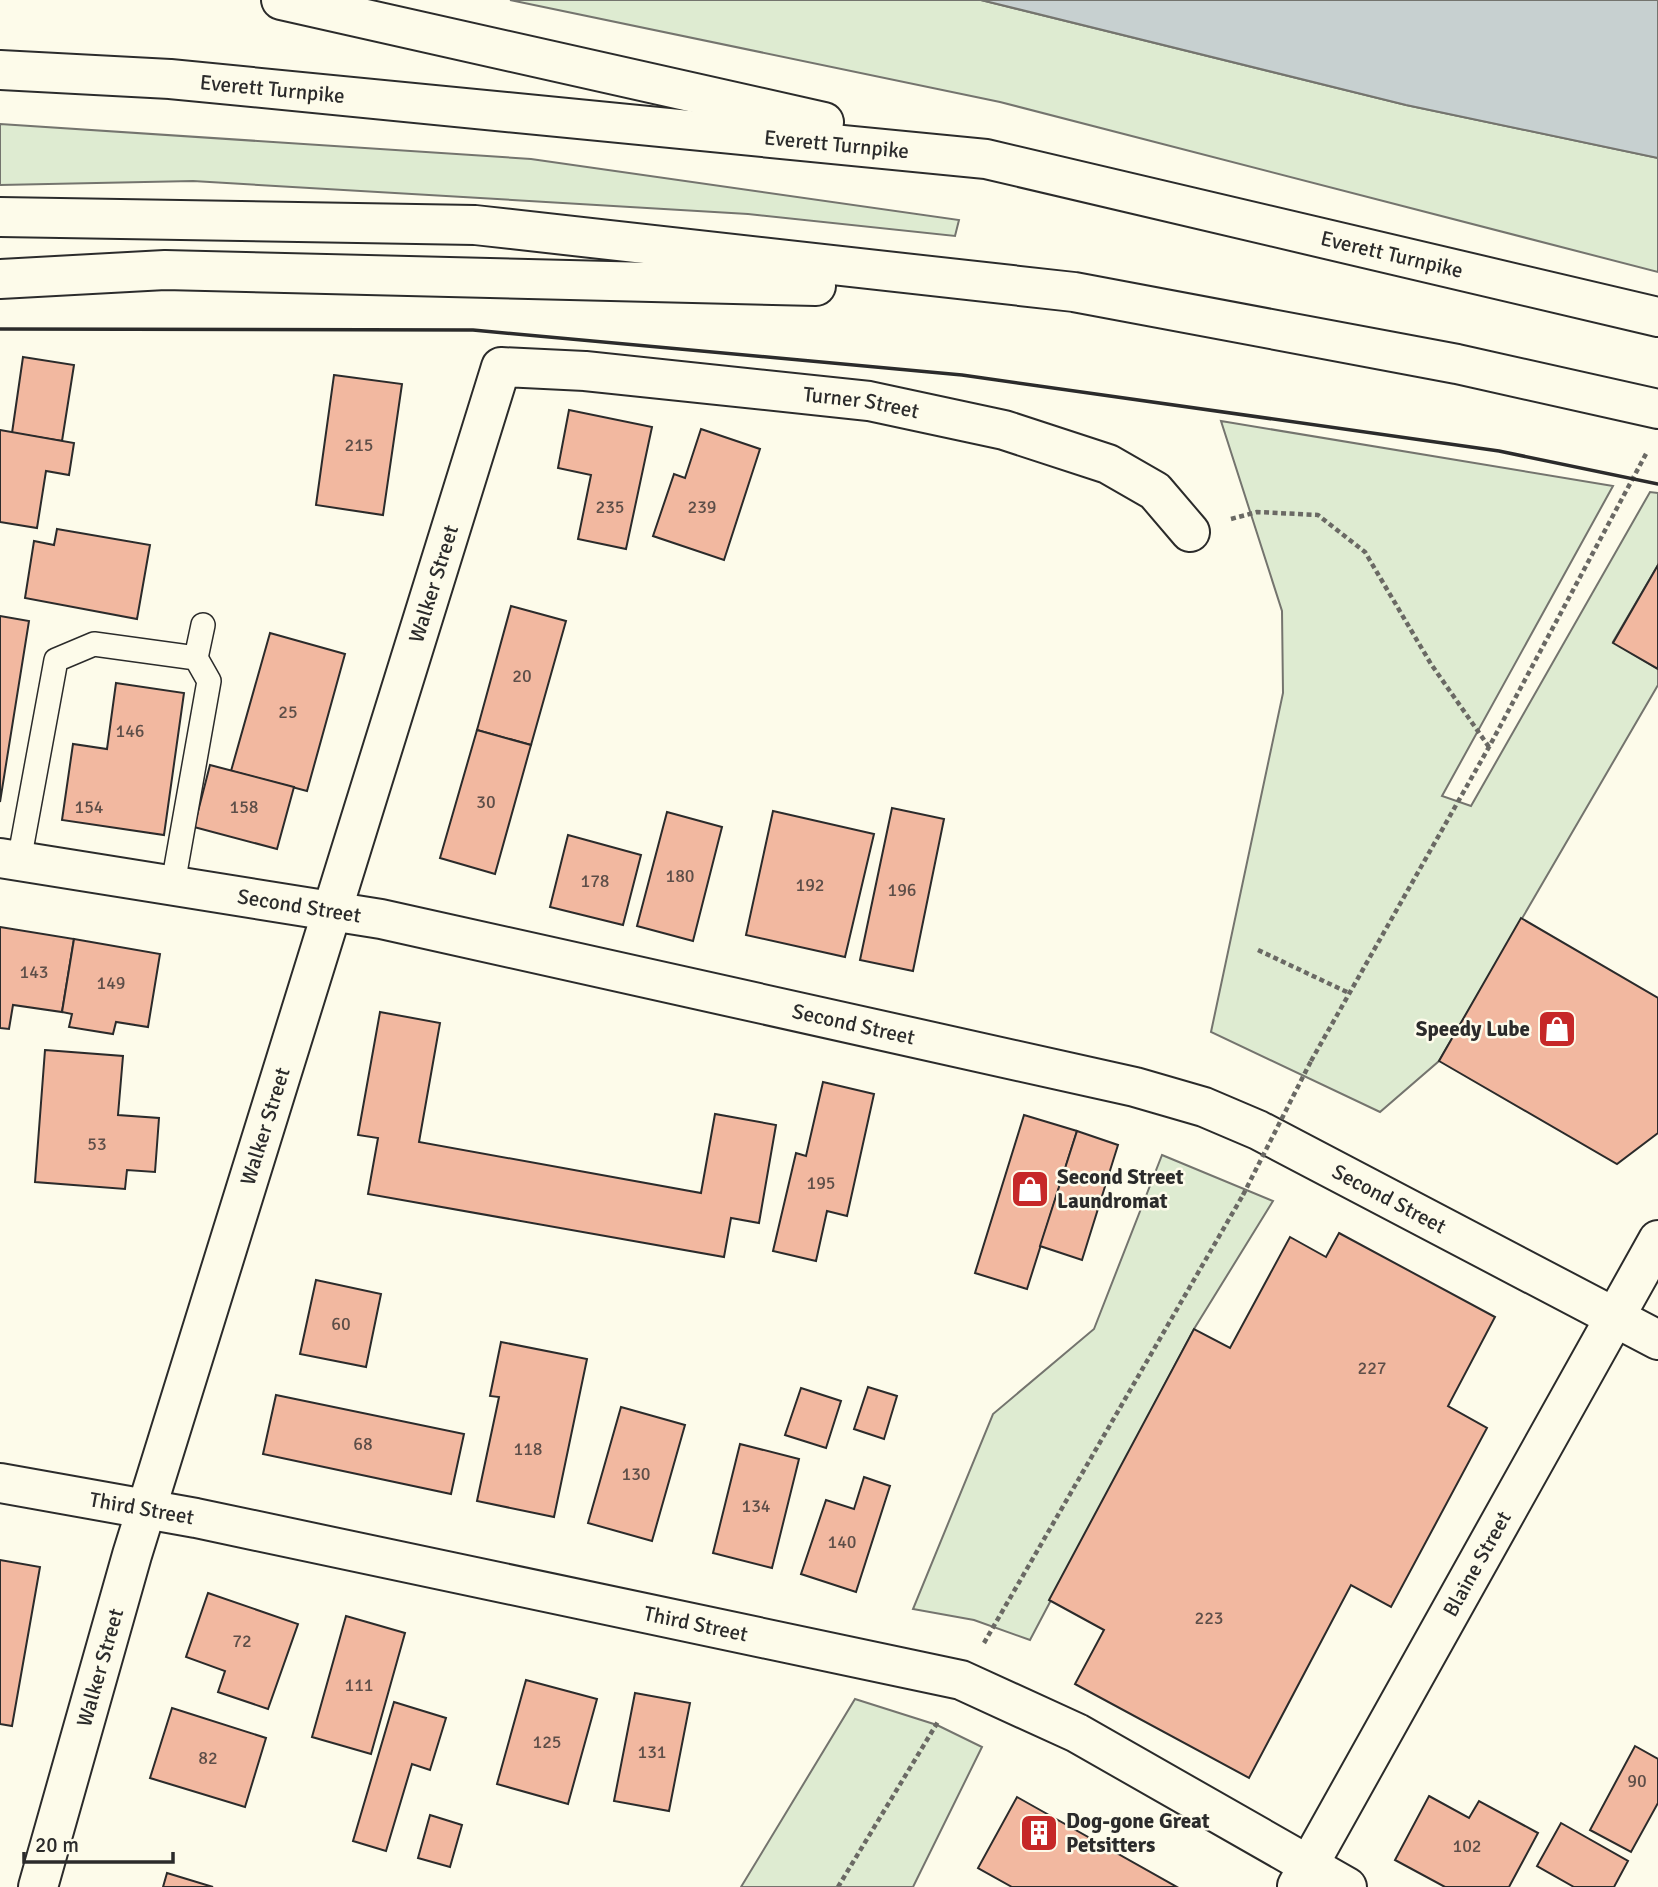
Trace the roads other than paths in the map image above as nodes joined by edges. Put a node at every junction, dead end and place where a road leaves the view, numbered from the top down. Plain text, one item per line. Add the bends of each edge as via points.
1 (281, 0) edge
2 (0, 70) edge
3 (986, 159) junction
4 (0, 217) edge
5 (0, 279) edge
6 (1074, 292) junction
7 (1658, 317) edge
8 (502, 367) joint
9 (1655, 425) edge
10 (1190, 531) road end
11 (203, 625) dead end
12 (196, 658) junction
13 (9, 859) edge
14 (173, 884) junction
15 (333, 909) junction
16 (1658, 1240) edge
17 (1614, 1316) junction
18 (1658, 1340) edge
19 (0, 1483) edge
20 (146, 1508) junction
21 (1302, 1875) edge
22 (38, 1887) edge
23 (1347, 1887) edge

1 - 3 main road
2 - 3 main road, Everett Turnpike via 183,80
3 - 7 main road, Everett Turnpike
4 - 6 main road via 475,225
5 - 6 main road via 165,270
6 - 9 main road via 1457,364
8 - 10 main road, Turner Street via 585,371 869,401 1004,430 1108,464 1155,491
8 - 15 main road, Walker Street
11 - 12 lane
12 - 13 lane via 94,644 56,660
12 - 14 lane via 209,681
13 - 14 main road, Second Street
14 - 15 main road, Second Street
15 - 17 main road, Second Street via 1108,1081 1204,1107 1258,1129
15 - 20 main road, Walker Street
16 - 17 main road, Blaine Street
17 - 18 main road, Second Street
17 - 21 main road, Blaine Street
19 - 20 main road, Third Street
20 - 21 main road, Third Street via 961,1680 1077,1733
20 - 22 main road, Walker Street
21 - 23 main road, Third Street

